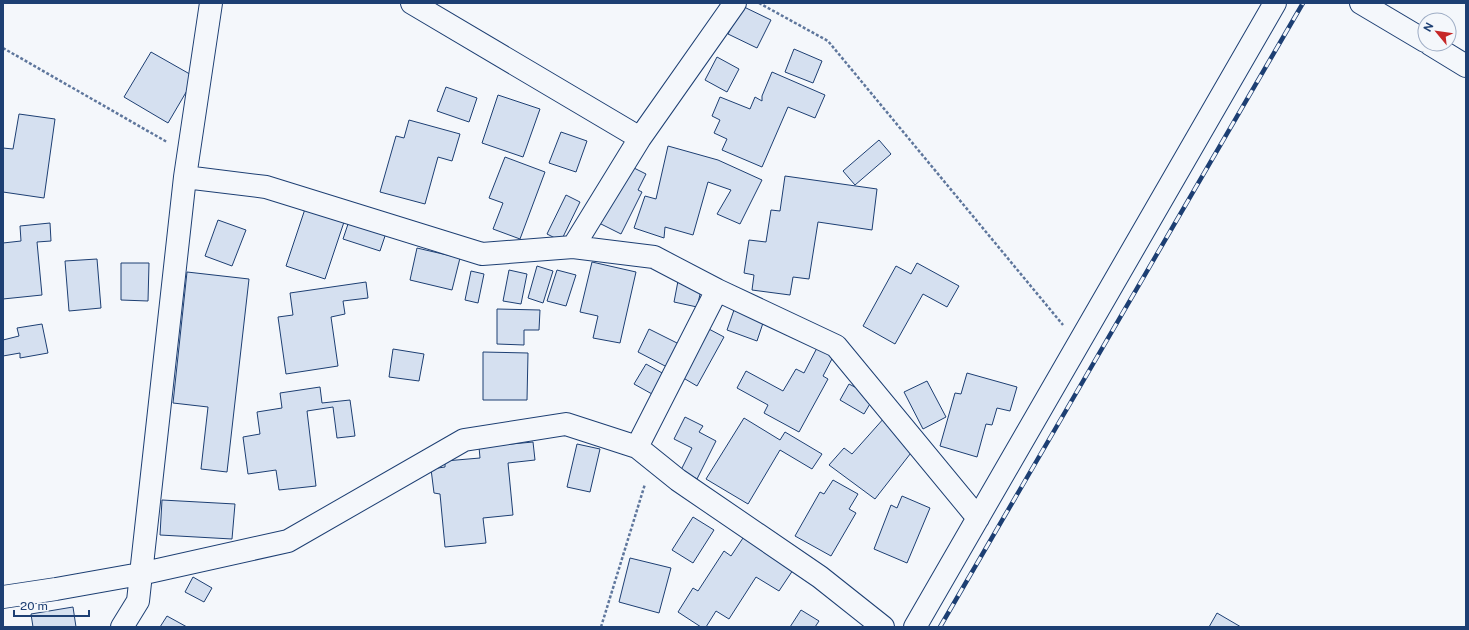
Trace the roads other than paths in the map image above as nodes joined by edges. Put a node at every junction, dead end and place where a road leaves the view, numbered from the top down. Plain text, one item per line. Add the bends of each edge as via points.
1 (211, 3) edge
2 (412, 3) edge
3 (735, 3) edge
4 (1275, 3) edge
5 (1361, 3) edge
6 (1417, 36) edge
7 (1443, 52) edge
8 (1466, 66) edge
9 (640, 138) junction
10 (185, 177) junction
11 (573, 247) junction
12 (716, 290) junction
13 (644, 453) junction
14 (978, 518) junction
15 (140, 574) junction
16 (3, 597) edge
17 (122, 627) edge
18 (883, 627) edge
19 (915, 627) edge

1 - 10 street
2 - 9 street
3 - 9 street
4 - 14 street
5 - 6 street
7 - 8 street
9 - 11 street
10 - 11 street via 266,187 482,254
10 - 15 street
11 - 12 street via 654,257
12 - 13 street
12 - 14 street via 836,346
13 - 15 street via 566,424 464,440 288,541
13 - 18 street via 678,480 820,577
14 - 19 street
15 - 16 street
15 - 17 street via 138,601

